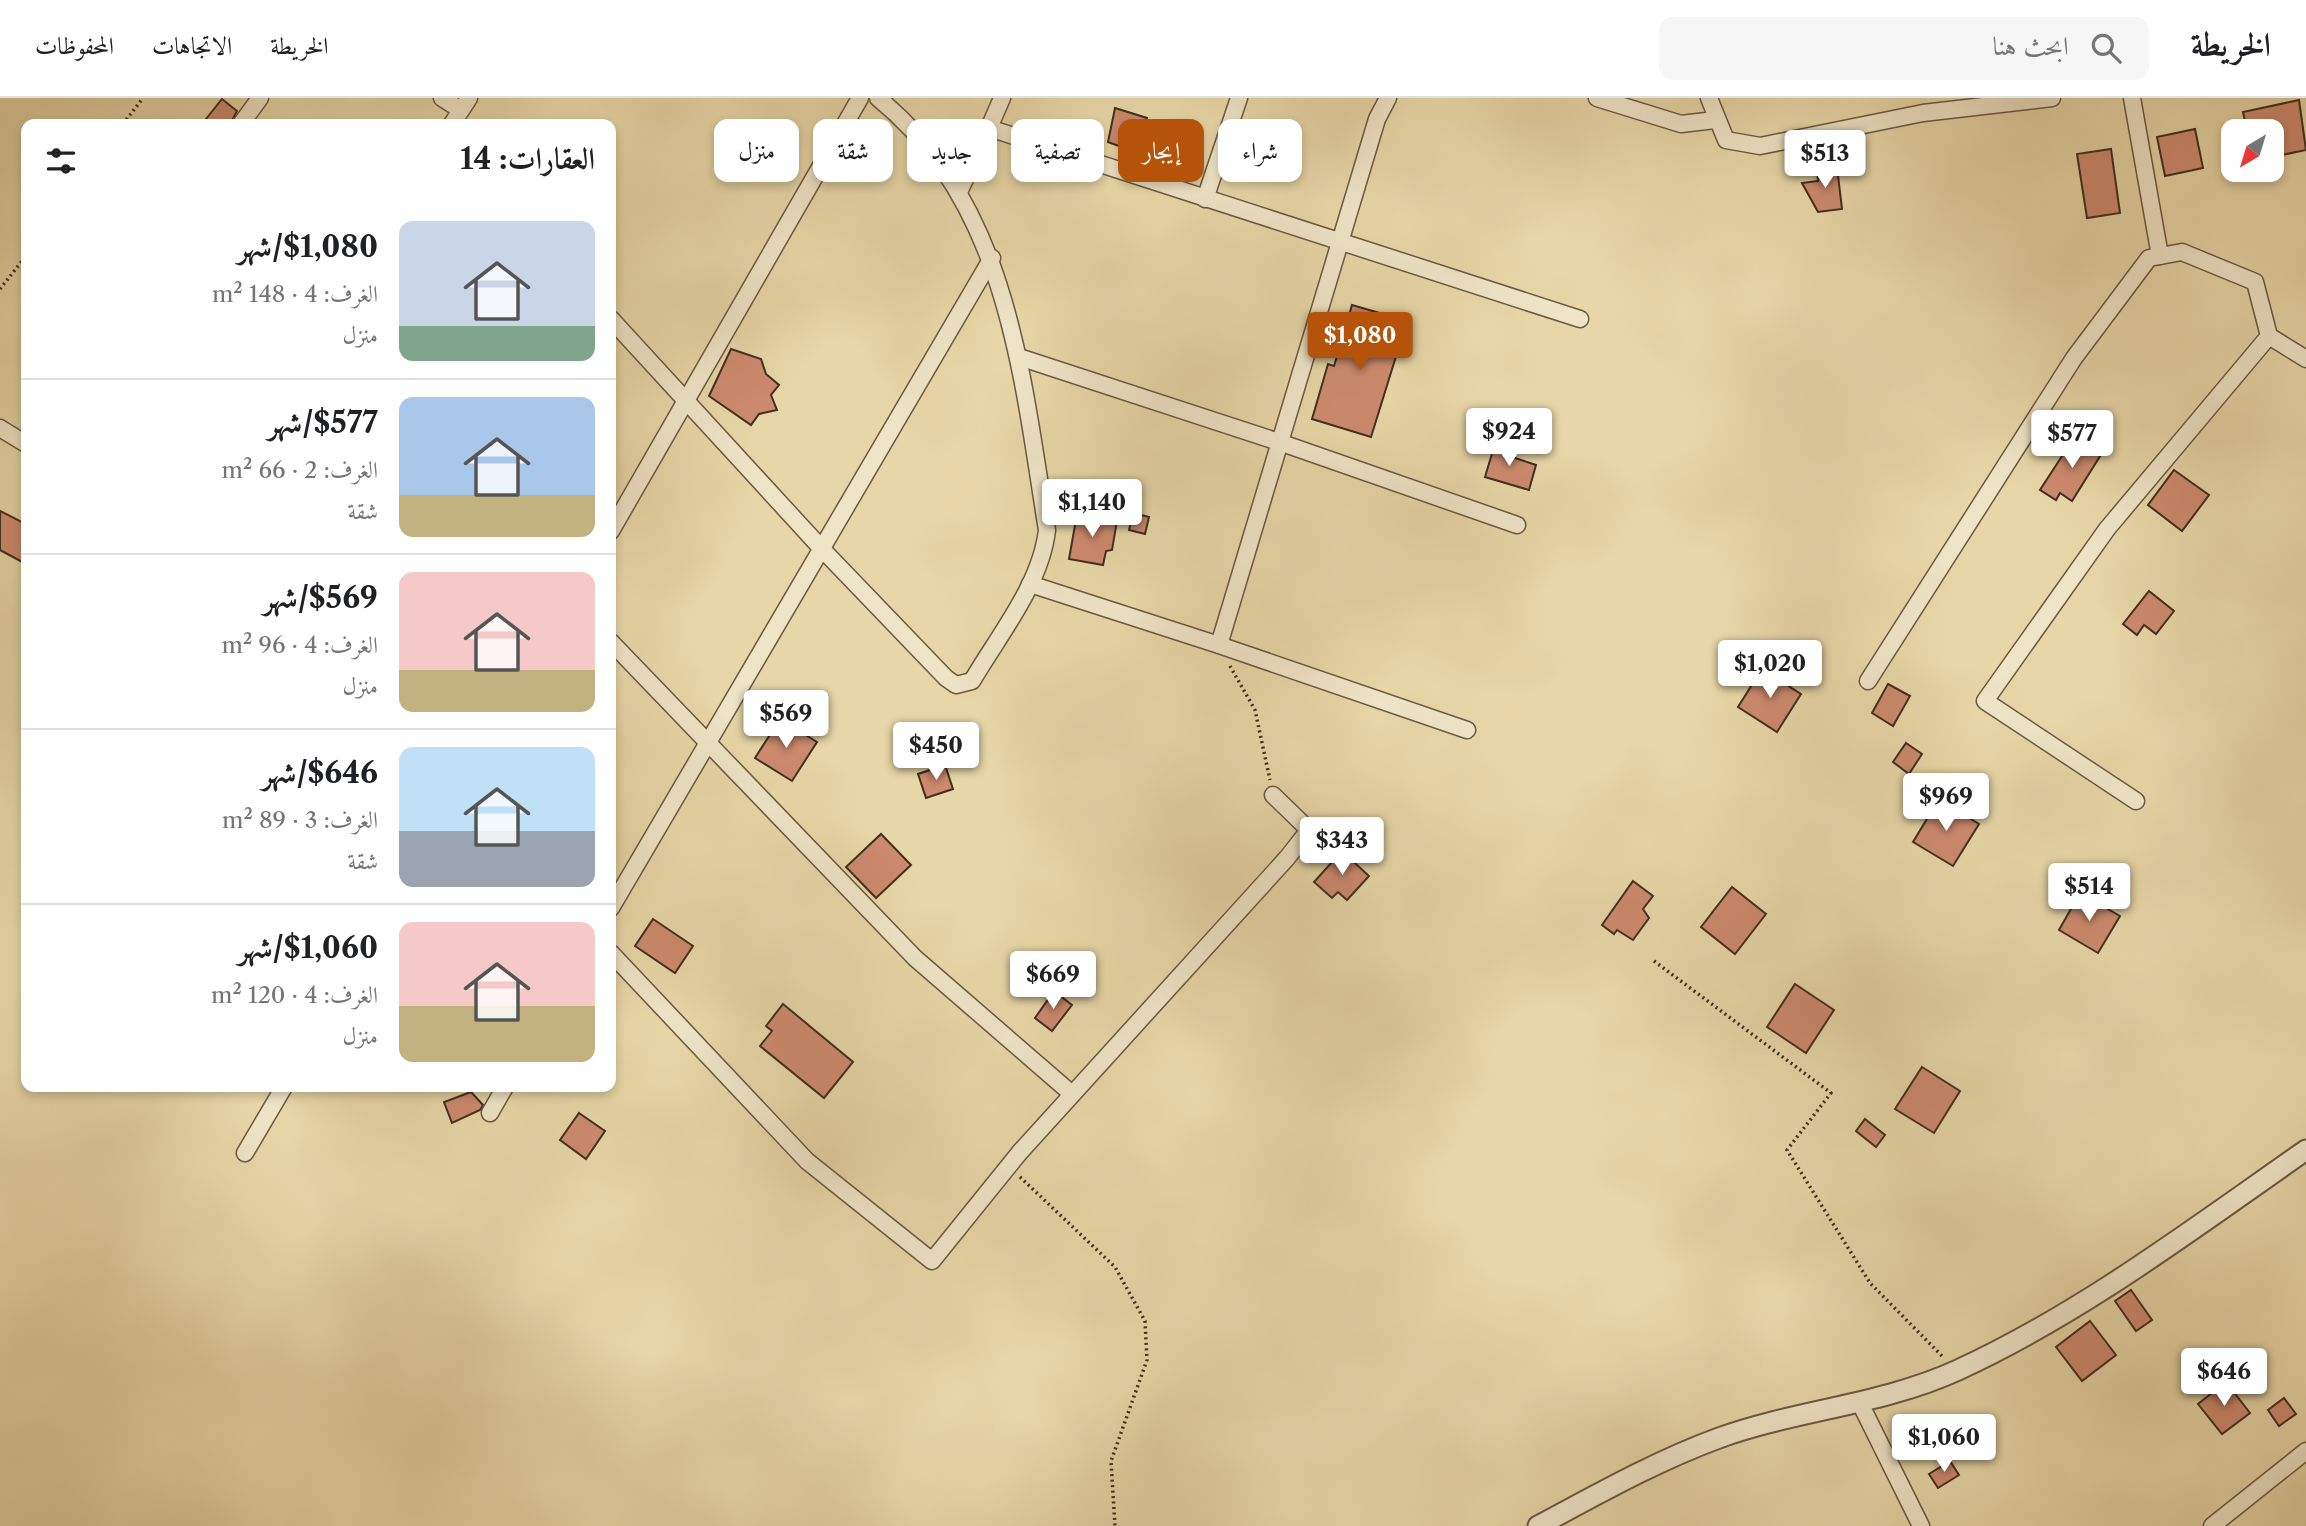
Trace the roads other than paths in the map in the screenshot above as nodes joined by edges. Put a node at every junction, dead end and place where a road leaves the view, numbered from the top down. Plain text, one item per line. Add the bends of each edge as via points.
1 (260, 98) edge
2 (442, 98) edge
3 (860, 98) edge
4 (878, 98) edge
5 (1002, 98) edge
6 (1239, 98) edge
7 (1388, 98) edge
8 (1597, 98) edge
9 (1709, 98) edge
10 (2052, 98) edge
11 (2132, 98) edge
12 (460, 111) edge
13 (245, 119) edge
14 (993, 119) edge
15 (1715, 120) junction
16 (997, 131) edge
17 (964, 182) edge
18 (959, 192) junction
19 (1205, 199) junction
20 (1341, 241) junction
21 (2160, 256) junction
22 (992, 258) junction
23 (1580, 319) dead end
24 (616, 325) edge
25 (2269, 337) junction
26 (1019, 357) junction
27 (2306, 359) edge
28 (685, 402) junction
29 (0, 428) edge
30 (21, 441) edge
31 (1279, 442) junction
32 (616, 522) edge
33 (1517, 525) dead end
34 (822, 550) junction
35 (1030, 584) junction
36 (1219, 645) junction
37 (616, 647) edge
38 (1868, 681) dead end
39 (1467, 730) dead end
40 (707, 745) junction
41 (1273, 796) road end
42 (2136, 801) dead end
43 (616, 900) edge
44 (616, 958) edge
45 (281, 1092) edge
46 (502, 1092) edge
47 (1072, 1094) junction
48 (490, 1113) dead end
49 (2306, 1150) edge
50 (245, 1153) dead end
51 (1858, 1401) junction
52 (2306, 1451) edge
53 (1538, 1526) edge
54 (1920, 1526) edge
55 (2212, 1526) edge

1 - 13 street
2 - 12 street
3 - 28 street
4 - 18 street via 903,118
5 - 14 street
6 - 19 street
7 - 20 street via 1377,119
8 - 15 street via 1681,124
9 - 15 street
10 - 15 street via 1923,113 1760,146 1726,140
11 - 21 street
16 - 19 street
17 - 18 street
18 - 22 street
19 - 20 street
20 - 23 street
20 - 31 street
21 - 25 street via 2182,252 2255,282
21 - 38 street via 2149,258 2074,358
22 - 26 street
22 - 34 street
24 - 28 street
25 - 27 street
25 - 42 street via 2107,529 1985,701
26 - 31 street
26 - 35 street via 1047,530 1045,549
28 - 32 street
28 - 34 street
29 - 30 street
31 - 33 street
31 - 36 street
34 - 35 street via 956,685 972,681
34 - 40 street
35 - 36 street
36 - 39 street
37 - 40 street
40 - 43 street
40 - 47 street via 915,958
41 - 47 street via 1310,830
44 - 47 street via 807,1161 932,1261
45 - 50 street
46 - 48 street
49 - 51 street via 2085,1300 1956,1370
51 - 53 street via 1719,1438
51 - 54 street
52 - 55 street

